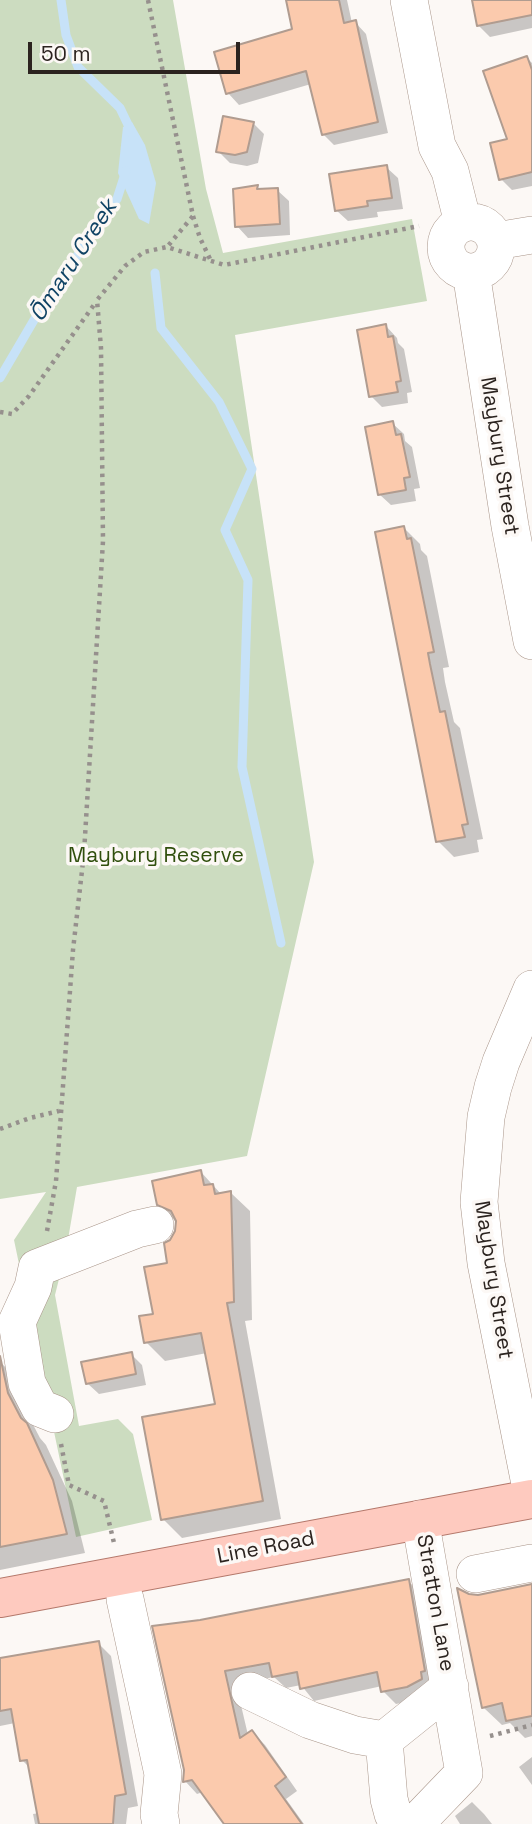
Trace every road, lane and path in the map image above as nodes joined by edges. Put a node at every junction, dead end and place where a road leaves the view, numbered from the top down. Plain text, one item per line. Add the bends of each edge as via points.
1 (148, 0) edge
2 (409, 0) edge
3 (193, 216) junction
4 (463, 223) junction
5 (419, 226) dead end
6 (532, 235) edge
7 (496, 241) junction
8 (167, 247) junction
9 (212, 262) junction
10 (471, 272) junction
11 (97, 300) junction
12 (1, 412) edge
13 (532, 641) edge
14 (532, 989) edge
15 (60, 1111) junction
16 (0, 1129) edge
17 (155, 1225) dead end
18 (37, 1268) junction
19 (55, 1414) dead end
20 (532, 1496) edge
21 (104, 1501) dead end
22 (420, 1520) junction
23 (115, 1549) dead end
24 (532, 1563) edge
25 (475, 1574) dead end
26 (0, 1598) edge
27 (125, 1599) dead end
28 (450, 1687) junction
29 (250, 1691) dead end
30 (532, 1725) edge
31 (384, 1740) junction
32 (458, 1744) junction
33 (161, 1824) edge
34 (407, 1824) edge

1 - 3 path
2 - 4 street via 436,146 450,171
3 - 8 path
3 - 9 path
4 - 7 street via 483,225
4 - 10 street via 450,234 446,250 455,265
5 - 9 path via 224,265
6 - 7 street
7 - 10 street via 490,262
8 - 9 path
8 - 11 path via 145,252 125,267
10 - 13 street, Maybury Street
11 - 12 path via 29,396 12,414
11 - 15 path via 103,541 85,853
14 - 20 street, Maybury Street via 493,1087 486,1117 480,1202 486,1263
15 - 16 path
15 - 18 path via 56,1181
17 - 18 street
18 - 19 street via 17,1322 27,1383 40,1408
20 - 22 main road, Line Road
21 - 23 path
22 - 26 main road, Line Road
22 - 28 street, Stratton Lane
24 - 25 street
27 - 33 street via 163,1774
28 - 31 street, Stratton Lane
28 - 32 street, Stratton Lane
29 - 31 street via 310,1720
30 - 32 path
31 - 34 street, Stratton Lane via 393,1814
32 - 34 street, Stratton Lane via 464,1773

